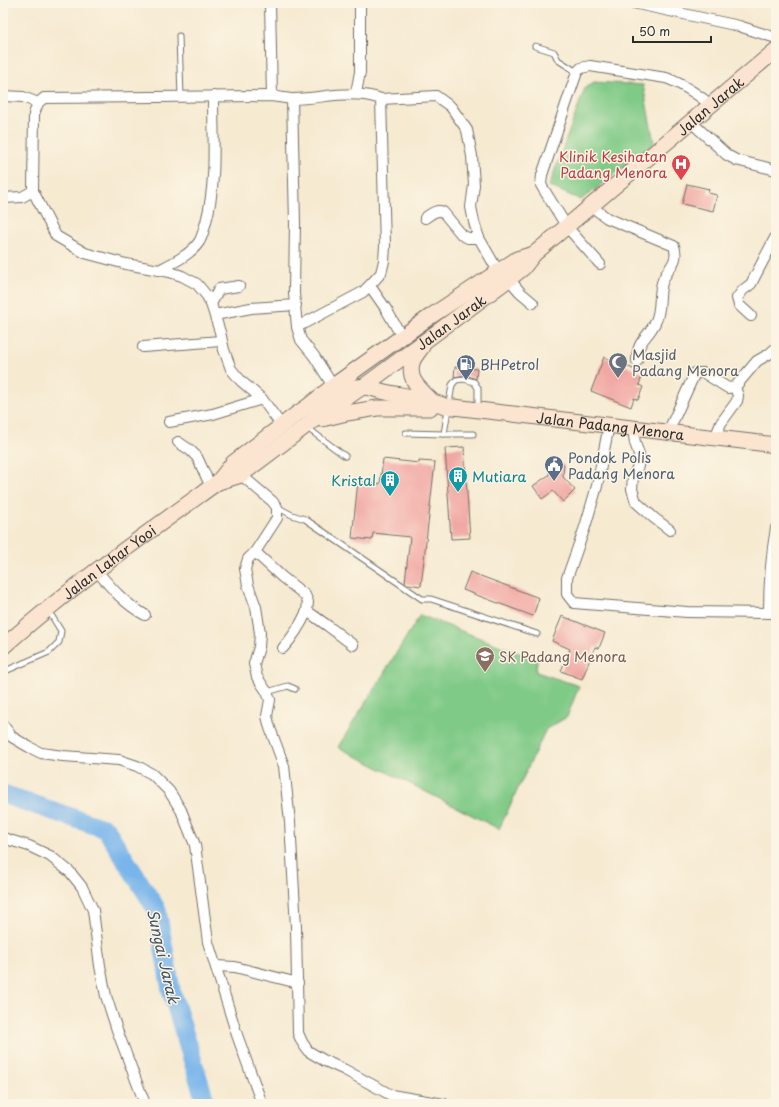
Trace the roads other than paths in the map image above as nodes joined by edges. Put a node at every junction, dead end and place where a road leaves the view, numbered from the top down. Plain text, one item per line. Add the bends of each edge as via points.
1 (270, 3) edge
2 (360, 3) edge
3 (633, 3) edge
4 (179, 36) dead end
5 (776, 38) edge
6 (535, 46) dead end
7 (776, 50) edge
8 (577, 72) junction
9 (356, 93) junction
10 (3, 96) edge
11 (213, 96) junction
12 (272, 96) junction
13 (181, 97) junction
14 (292, 99) junction
15 (381, 99) junction
16 (38, 103) junction
17 (712, 105) junction
18 (690, 122) junction
19 (776, 170) edge
20 (33, 191) junction
21 (3, 198) edge
22 (591, 206) junction
23 (425, 218) dead end
24 (567, 227) junction
25 (776, 236) edge
26 (479, 238) junction
27 (600, 264) dead end
28 (159, 270) junction
29 (504, 275) junction
30 (238, 286) dead end
31 (370, 286) junction
32 (533, 302) dead end
33 (211, 304) junction
34 (296, 305) junction
35 (216, 315) junction
36 (751, 316) dead end
37 (297, 327) junction
38 (430, 337) junction
39 (400, 339) junction
40 (222, 341) junction
41 (143, 347) dead end
42 (776, 348) edge
43 (637, 362) dead end
44 (333, 386) junction
45 (735, 387) junction
46 (358, 389) junction
47 (262, 399) junction
48 (439, 405) junction
49 (307, 407) junction
50 (478, 410) junction
51 (169, 422) dead end
52 (308, 425) junction
53 (609, 425) junction
54 (282, 426) junction
55 (633, 428) junction
56 (668, 432) junction
57 (406, 433) dead end
58 (444, 434) junction
59 (473, 434) dead end
60 (715, 438) junction
61 (178, 442) dead end
62 (776, 445) edge
63 (345, 456) dead end
64 (241, 475) junction
65 (215, 484) junction
66 (278, 507) junction
67 (776, 528) edge
68 (670, 530) dead end
69 (255, 552) junction
70 (97, 571) junction
71 (48, 609) junction
72 (307, 611) junction
73 (772, 613) edge
74 (146, 615) dead end
75 (537, 634) dead end
76 (352, 645) dead end
77 (3, 647) edge
78 (283, 648) dead end
79 (3, 672) edge
80 (295, 689) dead end
81 (268, 692) junction
82 (3, 725) edge
83 (3, 838) edge
84 (216, 966) junction
85 (298, 983) junction
86 (145, 1104) edge
87 (262, 1104) edge
88 (444, 1104) edge

1 - 12 street
2 - 9 street via 360,72
3 - 5 street via 739,26
4 - 13 lane
6 - 8 lane via 554,52 558,60
7 - 17 main road, Jalan Jarak
8 - 17 street via 590,66 666,78 685,86
8 - 24 street via 542,175 541,185
9 - 14 street
9 - 15 street
10 - 16 street via 24,97
11 - 12 street
11 - 13 street
11 - 28 street via 213,182 203,233 199,243 191,251
12 - 14 street
13 - 16 street via 44,98
14 - 34 street
15 - 26 street via 436,96 451,107 463,124 467,130 472,156 474,185 471,207
15 - 31 street via 385,246 381,273
16 - 20 street via 34,114
17 - 18 main road, Jalan Jarak
18 - 19 street via 727,155 736,160
18 - 22 main road, Jalan Jarak
20 - 21 street via 22,197
20 - 28 street via 56,236 86,253
22 - 24 main road, Jalan Jarak
22 - 43 street via 607,218 674,246 676,254 662,283 661,305 656,322 642,339 637,352
23 - 26 street via 441,210 462,235
24 - 27 street
24 - 29 main road, Jalan Jarak via 534,254 523,268
25 - 36 street via 751,284 737,298 739,305
26 - 29 street
28 - 33 street via 182,276 197,284
29 - 32 street
29 - 38 main road, Jalan Jarak
29 - 39 main road, Jalan Jarak via 431,316
30 - 33 street via 219,289
31 - 37 street
31 - 39 street via 386,309
33 - 35 street
34 - 35 street via 251,308
34 - 37 street
35 - 40 street
37 - 44 street via 302,340
38 - 46 main road, Jalan Jarak
38 - 48 main road via 413,360 411,372 414,383
39 - 44 main road
39 - 46 main road via 372,367
40 - 41 street
40 - 47 street via 231,369
42 - 45 street via 757,361
44 - 49 main road
45 - 56 street via 728,388 704,373 695,373
45 - 60 street via 737,401 721,423
46 - 48 main road, Jalan Padang Menora via 387,392
46 - 49 main road via 345,389
46 - 52 main road, Jalan Lahar Yooi
47 - 51 street via 213,414
47 - 54 street
48 - 50 main road, Jalan Padang Menora
48 - 50 lane via 456,380 464,379 474,382 478,388
48 - 52 main road via 377,408 347,413
48 - 58 lane
49 - 54 main road, Jalan Lahar Yooi
50 - 53 main road, Jalan Padang Menora
52 - 63 lane
52 - 64 main road, Jalan Lahar Yooi
53 - 55 main road, Jalan Padang Menora
53 - 73 street via 597,486 567,578 567,594 574,603 687,612
54 - 65 main road, Jalan Lahar Yooi via 233,463
55 - 56 main road, Jalan Padang Menora
55 - 68 street via 639,454 632,489 636,502
56 - 60 main road, Jalan Padang Menora
57 - 58 lane
58 - 59 lane
60 - 62 main road, Jalan Padang Menora
61 - 65 street via 197,457
64 - 65 main road, Jalan Lahar Yooi
64 - 66 street
65 - 70 main road, Jalan Lahar Yooi
66 - 69 street via 277,518
66 - 75 lane via 305,519 422,599 431,599
67 - 73 street via 768,595
69 - 72 street via 305,595 308,602
69 - 81 street via 248,559 245,569 256,607 260,633 254,664 257,677
70 - 71 main road, Jalan Lahar Yooi
70 - 74 street via 117,595
71 - 77 main road, Jalan Lahar Yooi
71 - 79 lane via 61,631 59,642 49,652
72 - 76 street
72 - 78 street via 302,623
80 - 81 lane via 288,686
81 - 85 street via 270,728 284,766 290,822
82 - 84 street via 12,737 41,752 119,760 137,766 152,774 169,791 181,810 195,846 208,942
83 - 86 street via 50,856 70,872 82,887 93,910 106,996
84 - 85 street via 235,967
84 - 87 street
85 - 88 street via 298,1034 308,1051 391,1095

